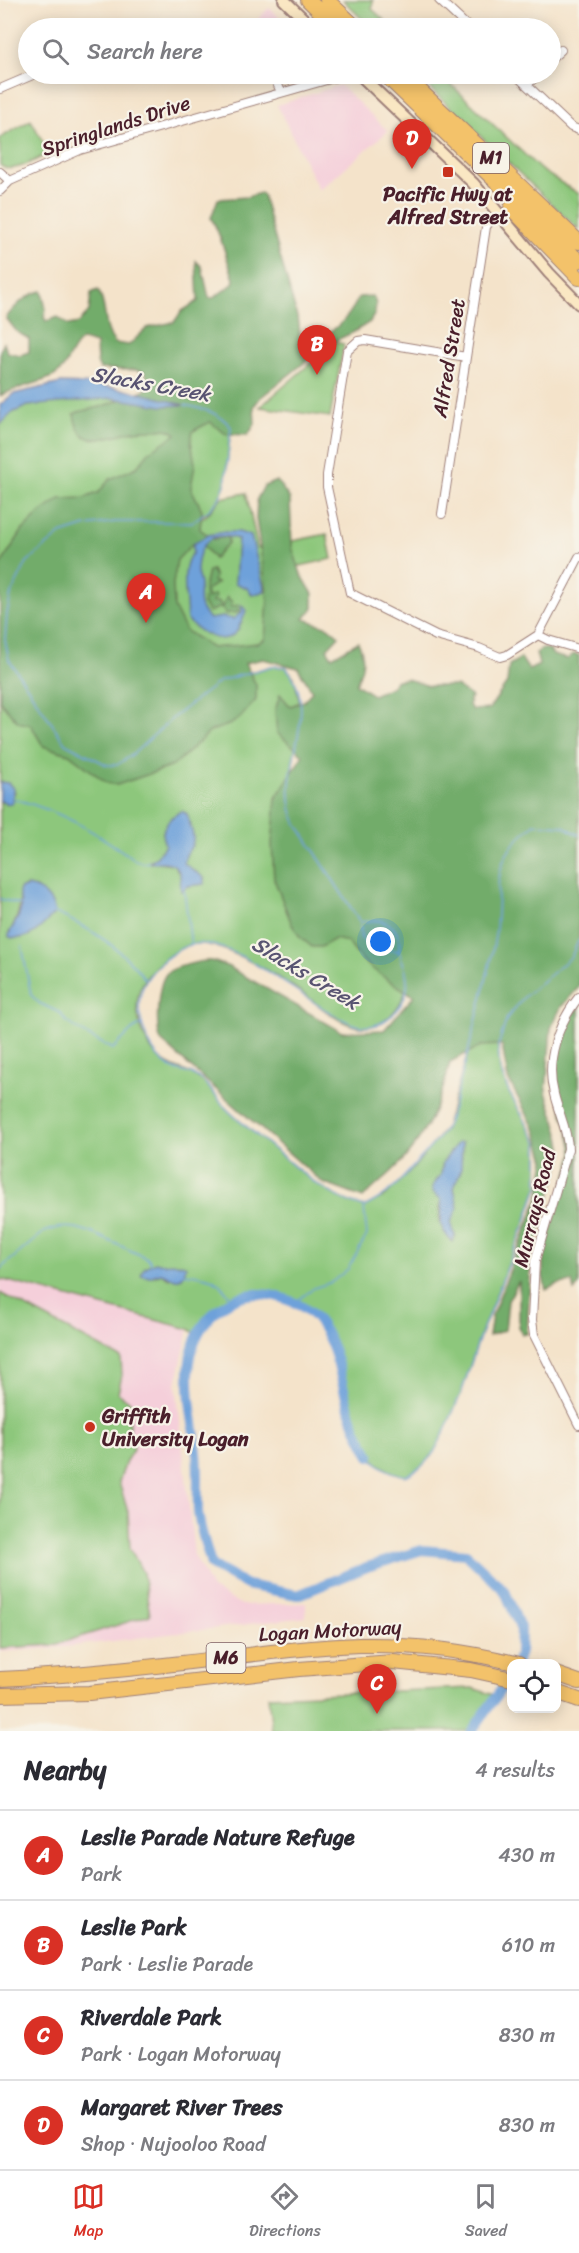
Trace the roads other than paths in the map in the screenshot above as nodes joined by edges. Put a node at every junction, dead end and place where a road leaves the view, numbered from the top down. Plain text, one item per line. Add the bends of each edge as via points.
1 (284, 0) edge
2 (308, 0) edge
3 (327, 0) edge
4 (439, 0) edge
5 (303, 18) edge
6 (327, 18) edge
7 (346, 18) edge
8 (458, 18) edge
9 (18, 81) edge
10 (277, 84) edge
11 (311, 84) edge
12 (369, 84) edge
13 (394, 84) edge
14 (414, 84) edge
15 (527, 85) edge
16 (0, 88) edge
17 (281, 92) junction
18 (579, 130) edge
19 (475, 161) junction
20 (0, 172) edge
21 (10, 181) junction
22 (0, 191) edge
23 (499, 213) junction
24 (579, 242) edge
25 (579, 261) edge
26 (579, 278) edge
27 (579, 304) edge
28 (466, 357) junction
29 (442, 514) dead end
30 (579, 557) edge
31 (538, 635) junction
32 (579, 649) edge
33 (579, 997) edge
34 (579, 1425) edge
35 (507, 1662) edge
36 (507, 1678) edge
37 (0, 1679) edge
38 (0, 1695) edge

1 - 5 street
2 - 6 highway
3 - 7 highway
4 - 8 street
9 - 16 street
10 - 17 street
11 - 17 street, Springlands Drive
12 - 23 street
13 - 19 highway, M1
14 - 24 highway, M1
15 - 18 street
17 - 21 street, Springlands Drive via 80,150
19 - 25 highway, M1
19 - 26 highway via 479,175
20 - 21 street
21 - 22 street, Springlands Drive
23 - 27 street
23 - 28 street, Alfred Street via 486,227
28 - 29 street, Alfred Street
28 - 31 street via 365,340 352,344 345,358 327,487 350,593 436,636 500,657
30 - 31 street
31 - 32 street
33 - 34 street, Murrays Road via 558,1033 553,1053 553,1092 568,1149 536,1252 532,1320 534,1335
35 - 37 highway, Logan Motorway / M6 via 451,1650 337,1647
36 - 38 highway, Logan Motorway / M6 via 393,1662 89,1693

